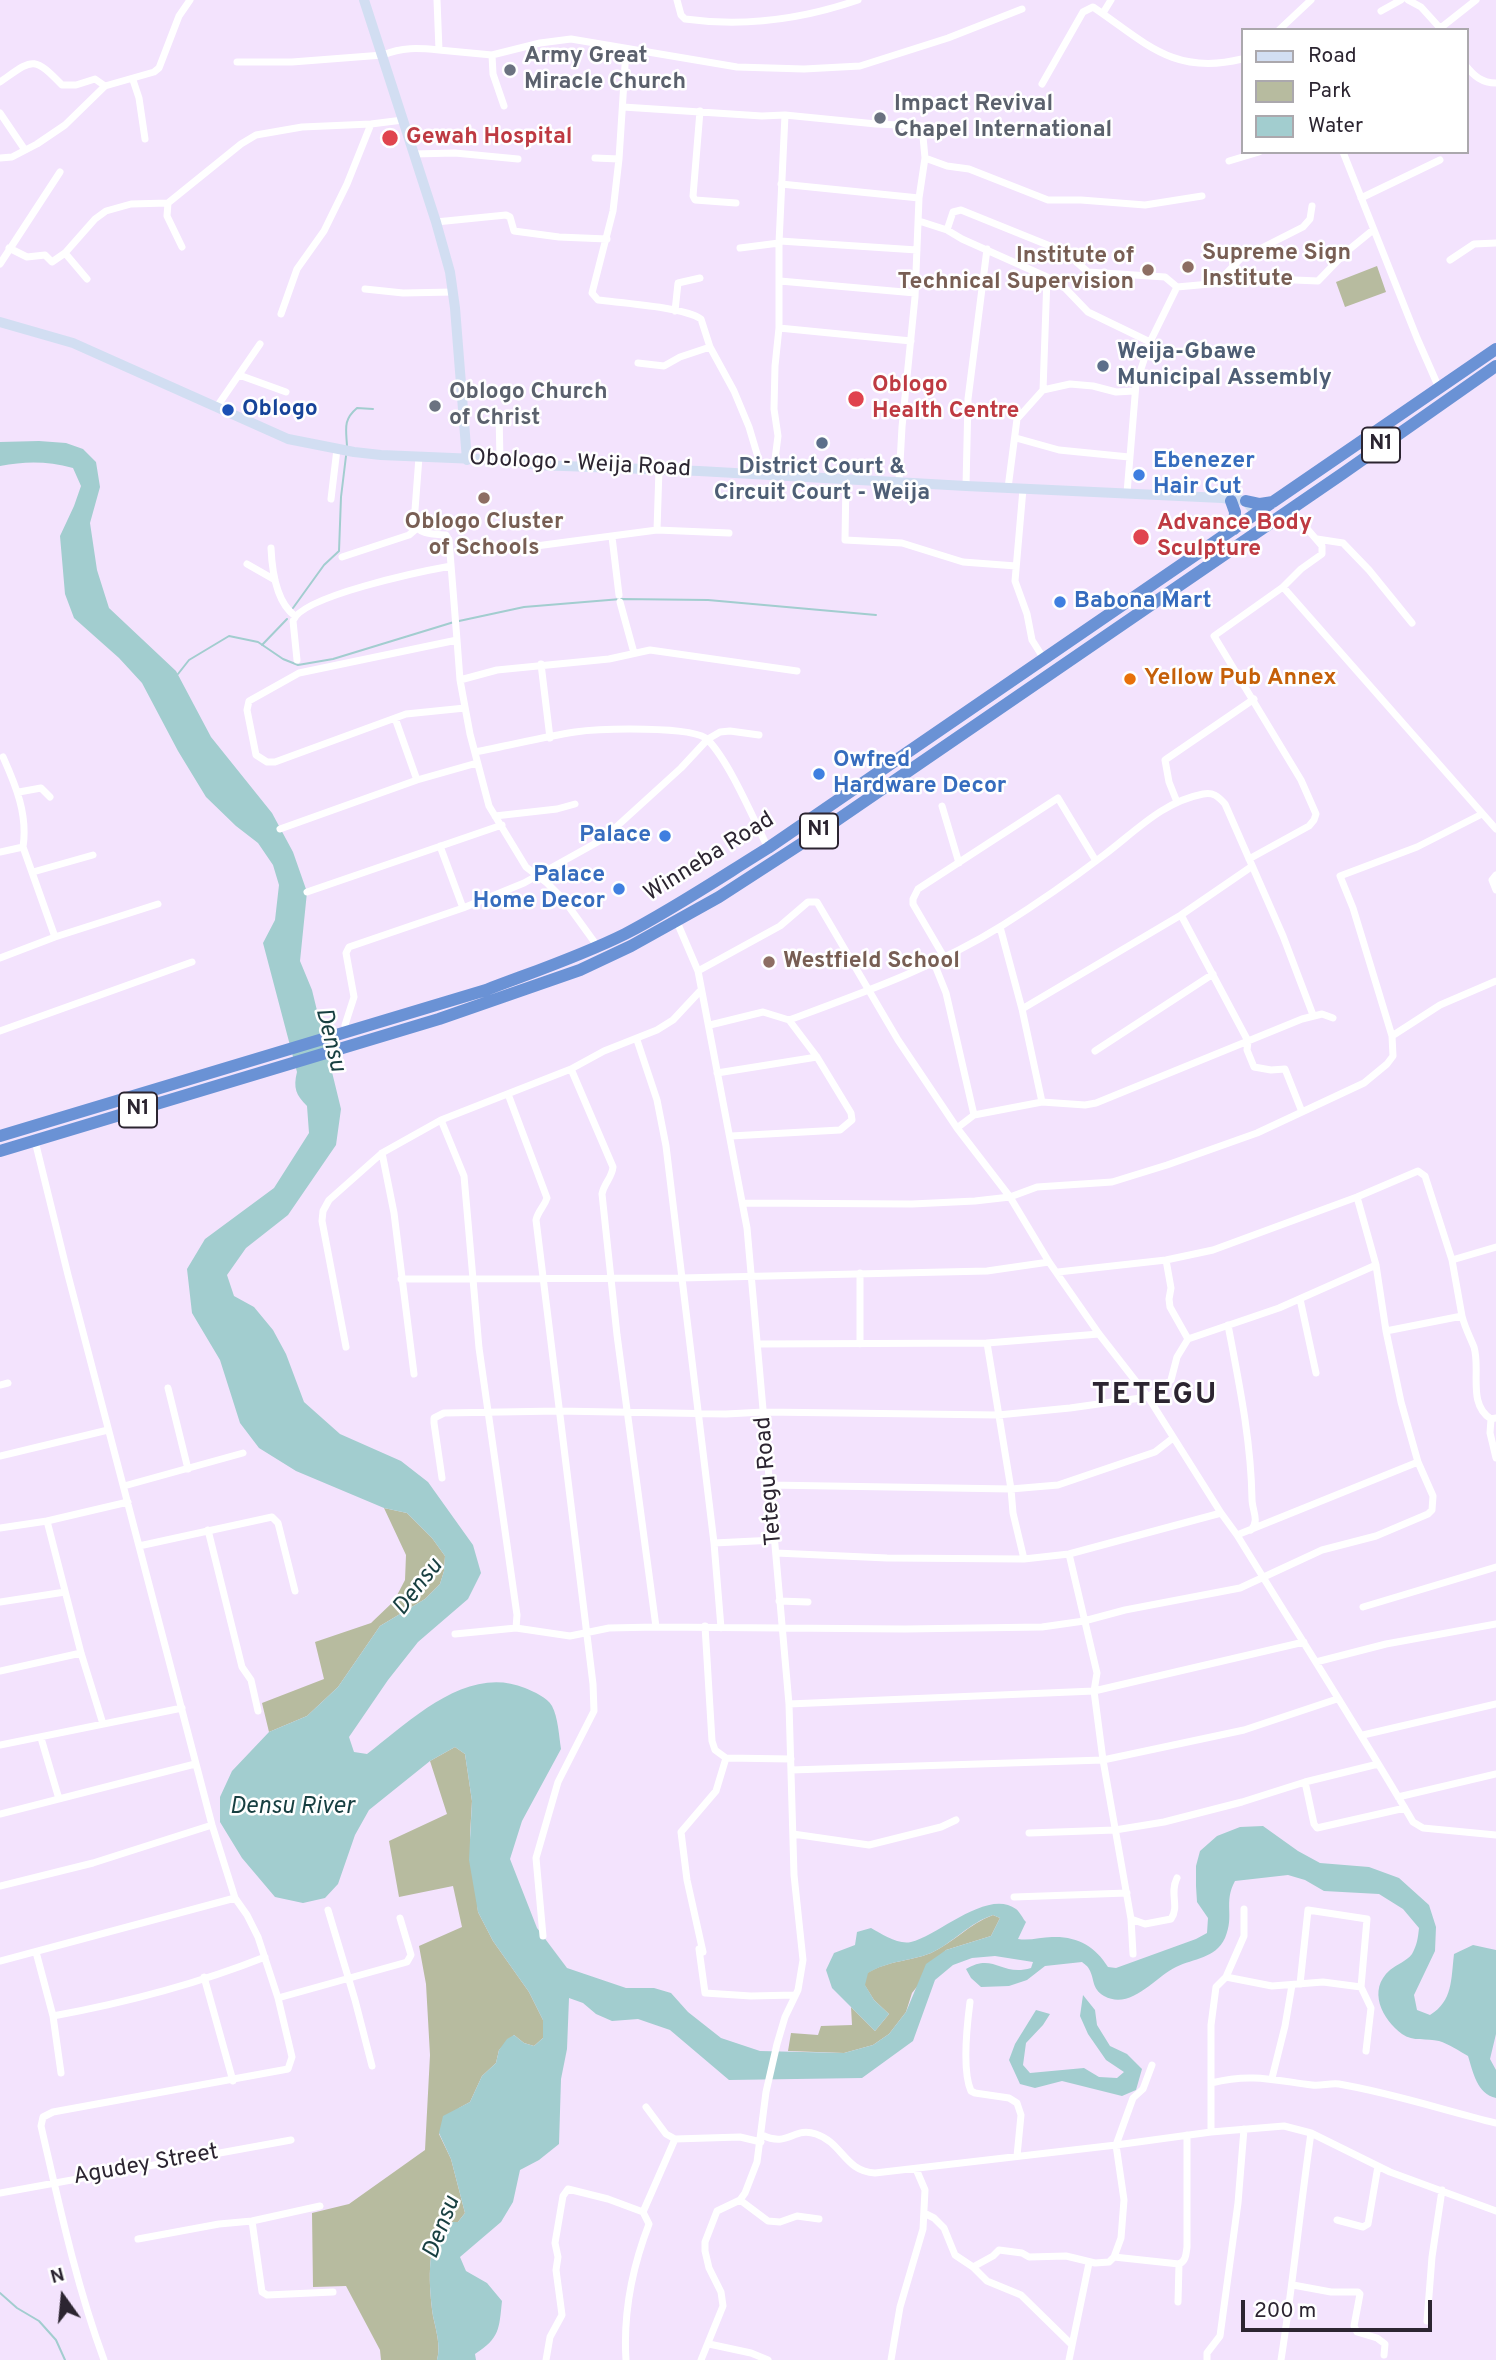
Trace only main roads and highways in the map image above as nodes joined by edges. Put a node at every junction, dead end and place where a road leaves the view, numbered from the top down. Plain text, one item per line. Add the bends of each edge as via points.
1 (1496, 349) edge
2 (1496, 366) edge
3 (1229, 500) road end
4 (1246, 501) road end
5 (1277, 501) junction
6 (1234, 529) junction
7 (1068, 642) junction
8 (1077, 654) junction
9 (0, 1136) edge
10 (0, 1151) edge

1 - 5 highway, Winneba Road / N1
2 - 8 highway, Winneba Road / N1
3 - 6 highway via 1235,512
4 - 5 highway
5 - 6 highway, Winneba Road / N1
6 - 7 highway, Winneba Road / N1
7 - 8 highway
7 - 9 highway, Winneba Road / N1 via 768,848 674,907 598,947 486,990
8 - 10 highway, Winneba Road / N1 via 795,848 677,922 580,970 340,1050

